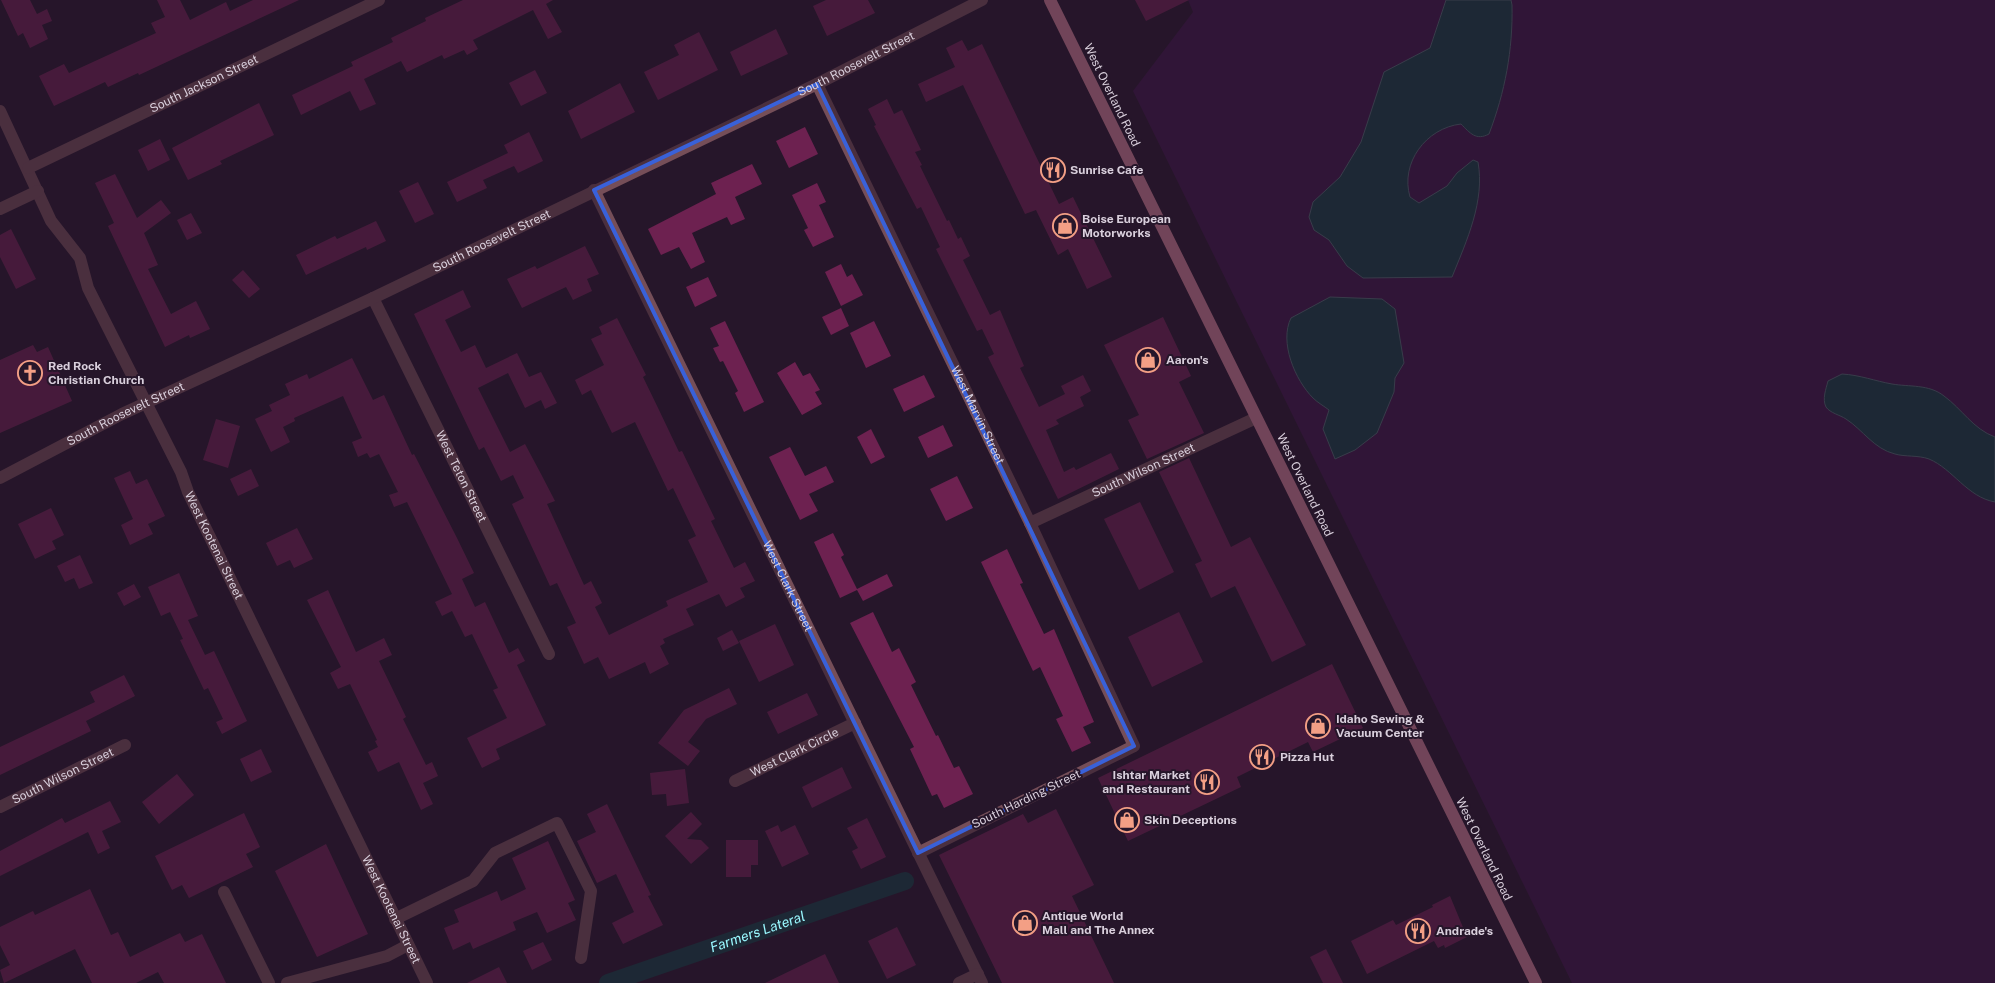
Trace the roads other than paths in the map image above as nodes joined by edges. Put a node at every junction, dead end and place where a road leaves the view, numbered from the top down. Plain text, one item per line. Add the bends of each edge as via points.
1 (380, 0) edge
2 (982, 0) edge
3 (1050, 0) edge
4 (817, 84) junction
5 (0, 110) edge
6 (28, 168) junction
7 (594, 190) junction
8 (38, 191) junction
9 (0, 209) edge
10 (372, 298) junction
11 (146, 403) junction
12 (1256, 418) junction
13 (0, 478) edge
14 (1030, 523) junction
15 (549, 654) dead end
16 (855, 723) junction
17 (126, 745) dead end
18 (1134, 746) joint
19 (735, 781) dead end
20 (0, 807) edge
21 (918, 853) junction
22 (224, 892) dead end
23 (395, 919) junction
24 (408, 945) junction
25 (581, 958) dead end
26 (980, 978) edge
27 (269, 983) edge
28 (287, 983) edge
29 (426, 983) edge
30 (959, 983) edge
31 (1536, 983) edge

1 - 6 street, South Jackson Street
2 - 4 street, South Roosevelt Street
3 - 12 main road, West Overland Road
4 - 7 street, South Roosevelt Street
4 - 14 street, West Marvin Street
5 - 6 street, West Kootenai Street
6 - 8 street, West Kootenai Street
7 - 10 street, South Roosevelt Street
7 - 16 street, West Clark Street
8 - 9 street
8 - 11 street, West Kootenai Street via 51,221 80,258 88,288
10 - 11 street, South Roosevelt Street
10 - 15 street, West Teton Street
11 - 13 street, South Roosevelt Street
11 - 23 street, West Kootenai Street
12 - 14 street, South Wilson Street
12 - 31 main road, West Overland Road
14 - 18 street, West Marvin Street
16 - 19 street, West Clark Circle
16 - 21 street, West Clark Street
17 - 20 street, South Wilson Street
18 - 21 street, South Harding Street
21 - 26 street, West Clark Street
22 - 27 street
23 - 24 street, West Kootenai Street
23 - 25 street via 473,881 494,853 557,823 591,892
24 - 28 street via 387,956
24 - 29 street, West Kootenai Street
26 - 30 street

